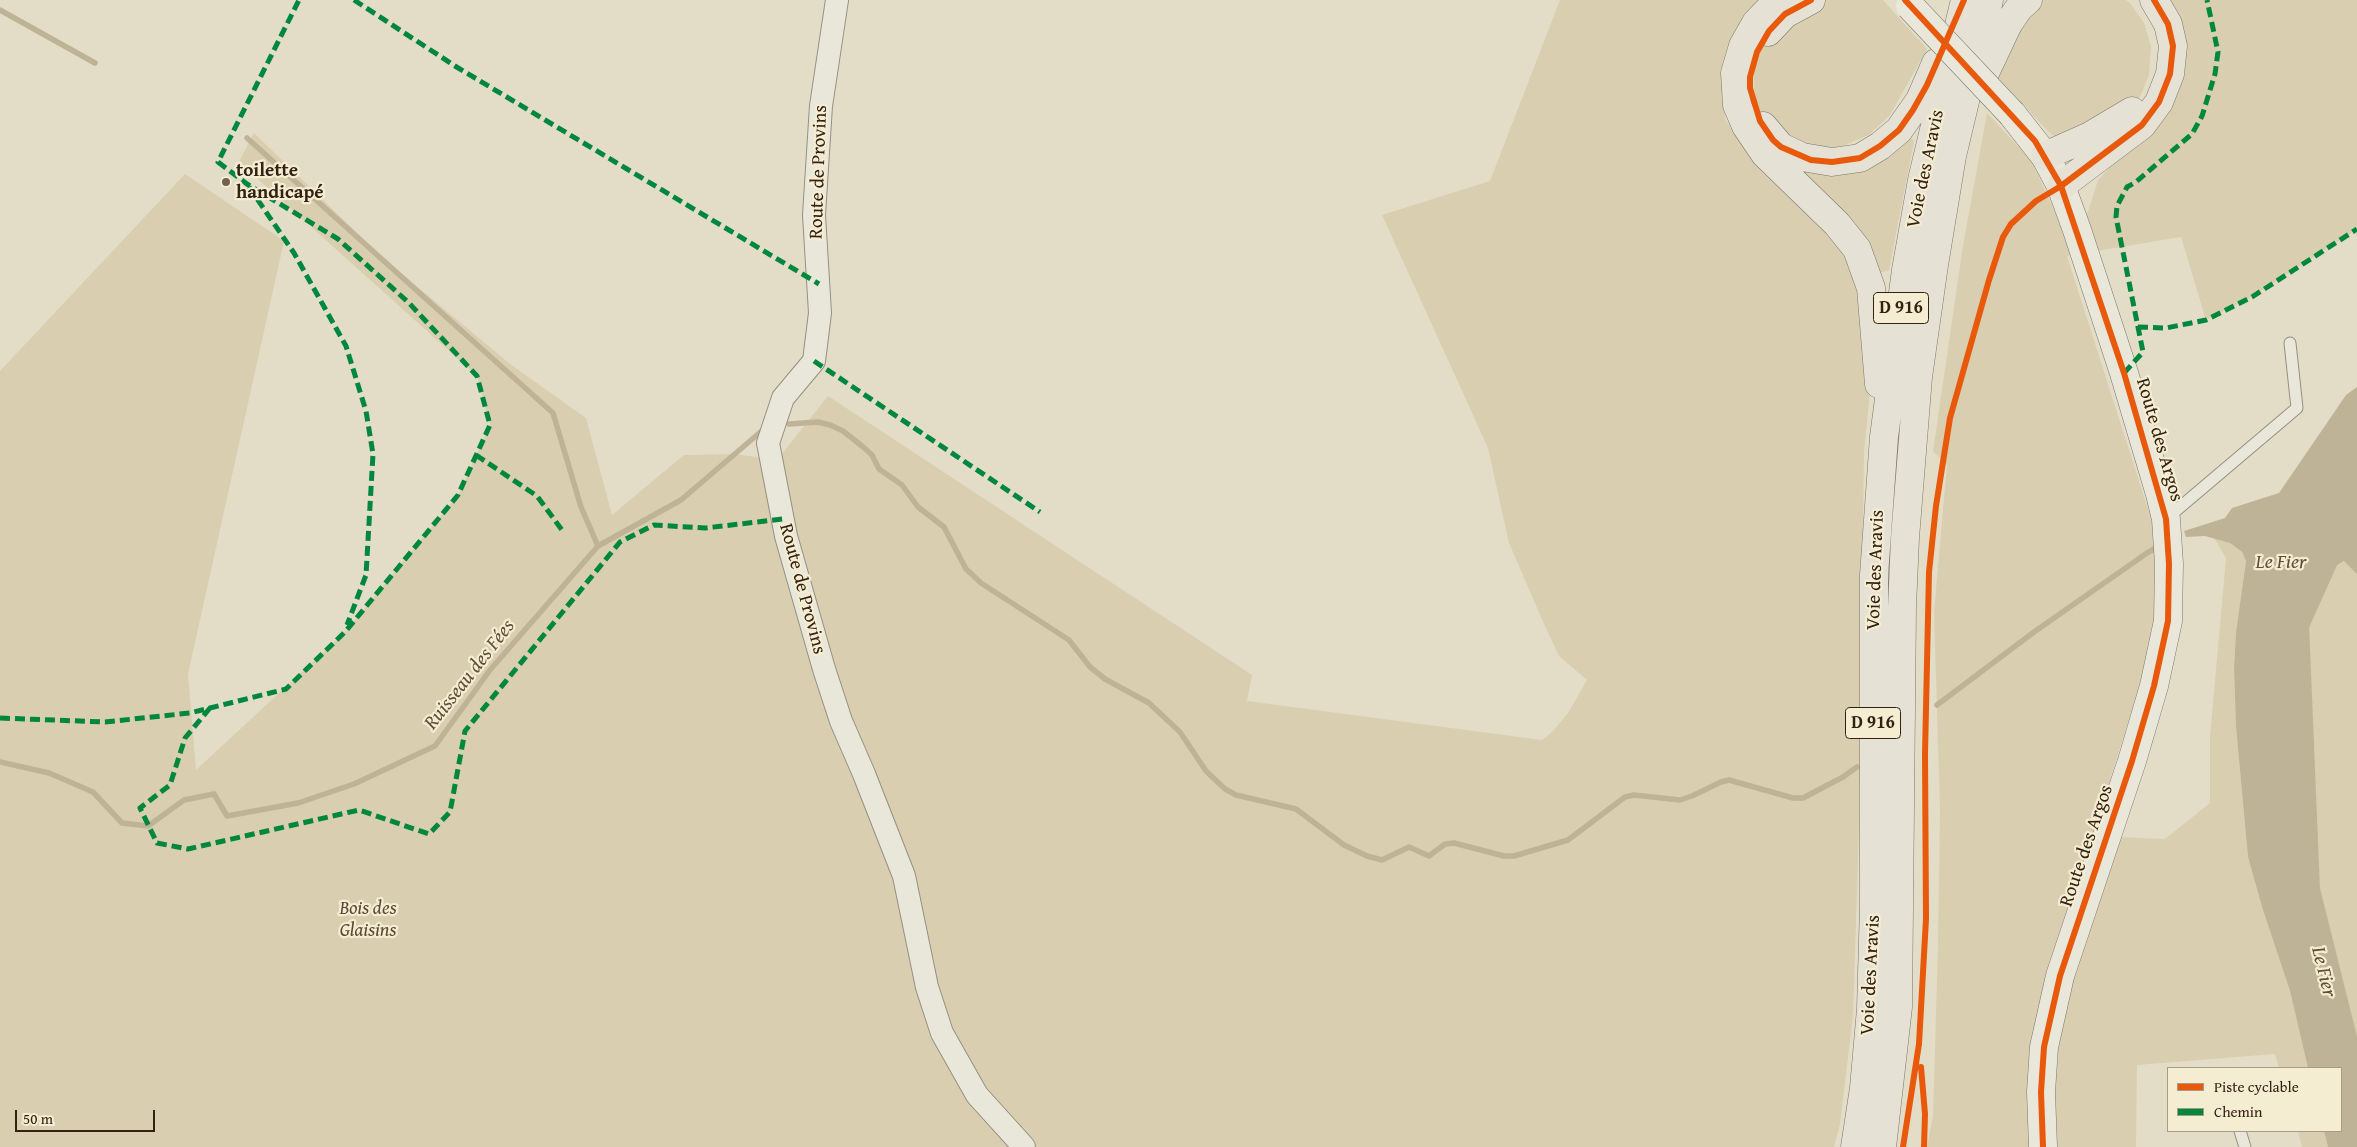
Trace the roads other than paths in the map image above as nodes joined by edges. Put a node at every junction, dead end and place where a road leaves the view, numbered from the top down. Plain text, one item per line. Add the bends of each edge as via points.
1 (837, 0) edge
2 (1778, 0) edge
3 (1811, 0) edge
4 (1964, 0) edge
5 (1989, 0) edge
6 (2028, 0) edge
7 (2135, 0) edge
8 (2154, 0) edge
9 (1908, 3) edge
10 (1952, 156) junction
11 (2044, 156) junction
12 (2061, 186) junction
13 (2290, 343) dead end
14 (1884, 437) junction
15 (2166, 519) junction
16 (2240, 1132) edge
17 (1024, 1147) edge
18 (1855, 1147) edge
19 (1882, 1147) edge
20 (2043, 1147) edge
21 (2245, 1147) edge

1 - 17 street, Route de Provins via 821,106 814,205 820,312 814,361 783,398 768,443 786,536 824,669 840,721 904,876 927,987 942,1033 977,1094
2 - 14 highway via 1756,22 1743,46 1735,73 1737,105 1746,126 1765,154 1837,224 1863,262 1873,306
3 - 4 highway via 1785,14 1769,31 1756,52 1750,88 1760,121 1777,144 1802,157 1832,162 1860,158 1899,130 1927,85
4 - 14 highway, Voie des Aravis / D 916 via 1922,180 1906,270
5 - 10 highway, Voie des Aravis / D 916
6 - 10 highway via 2014,14 1998,42
7 - 11 highway via 2151,19 2159,47 2158,67 2148,94 2121,119
8 - 12 highway via 2168,24 2173,46 2170,74 2159,102 2142,125
9 - 11 street, Route des Argos, bridge via 2012,114
10 - 19 highway, Voie des Aravis / D 916 via 1918,377 1905,538 1898,1007
11 - 12 street, Route des Argos
12 - 15 street, Route des Argos via 2124,373
13 - 15 lane via 2297,408
14 - 18 highway, Voie des Aravis / D 916 via 1874,575 1871,1009
15 - 20 street, Route des Argos via 2168,621 2154,686 2132,761 2060,976 2044,1047 2041,1092
16 - 21 lane

